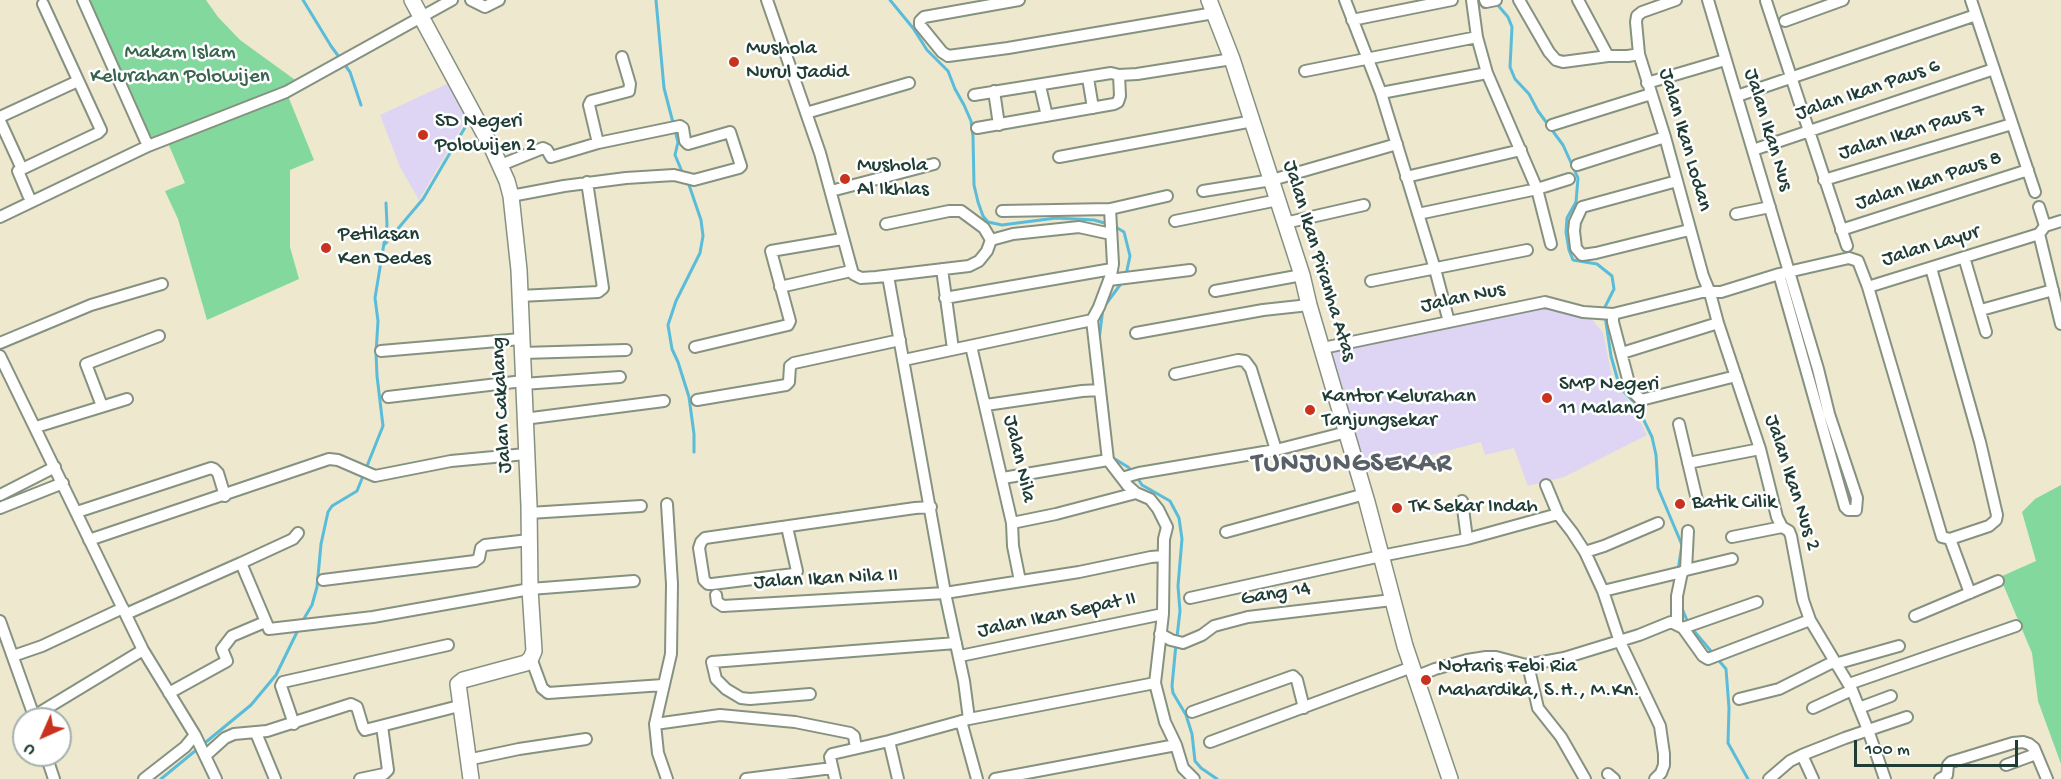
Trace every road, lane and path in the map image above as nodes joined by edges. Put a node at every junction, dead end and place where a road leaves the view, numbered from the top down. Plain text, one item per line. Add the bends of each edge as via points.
1 (83, 0) edge
2 (412, 0) edge
3 (452, 0) edge
4 (471, 0) edge
5 (499, 0) edge
6 (767, 0) edge
7 (1019, 0) edge
8 (1345, 0) edge
9 (1452, 0) edge
10 (1472, 0) edge
11 (1519, 0) edge
12 (1578, 0) edge
13 (1676, 0) edge
14 (1708, 0) edge
15 (1843, 0) edge
16 (1971, 0) edge
17 (1766, 1) edge
18 (43, 4) dead end
19 (1211, 6) edge
20 (1977, 15) junction
21 (422, 16) junction
22 (1352, 20) junction
23 (1785, 21) dead end
24 (1477, 37) junction
25 (1639, 54) junction
26 (1608, 56) junction
27 (622, 57) dead end
28 (1367, 58) junction
29 (1232, 59) junction
30 (1725, 60) junction
31 (1994, 69) junction
32 (1305, 70) dead end
33 (1486, 73) junction
34 (1119, 75) junction
35 (1792, 77) junction
36 (1088, 78) junction
37 (78, 81) junction
38 (909, 83) dead end
39 (1040, 86) junction
40 (1649, 88) junction
41 (994, 91) junction
42 (1381, 93) junction
43 (974, 95) dead end
44 (1737, 96) junction
45 (1093, 108) junction
46 (806, 113) junction
47 (1047, 116) junction
48 (0, 117) edge
49 (1253, 121) junction
50 (0, 122) edge
51 (2012, 124) junction
52 (999, 125) junction
53 (1552, 125) dead end
54 (977, 128) dead end
55 (1810, 130) junction
56 (1665, 137) junction
57 (598, 143) junction
58 (1397, 144) junction
59 (148, 146) junction
60 (1521, 150) junction
61 (1753, 150) junction
62 (1059, 157) dead end
63 (934, 164) dead end
64 (501, 165) junction
65 (1576, 165) dead end
66 (22, 169) junction
67 (2028, 170) junction
68 (1406, 177) junction
69 (1569, 179) dead end
70 (1272, 180) junction
71 (1824, 180) junction
72 (1677, 181) junction
73 (587, 182) junction
74 (1537, 189) junction
75 (831, 191) junction
76 (1203, 191) dead end
77 (2035, 192) dead end
78 (29, 196) dead end
79 (512, 196) junction
80 (1167, 196) dead end
81 (1278, 200) junction
82 (1364, 205) dead end
83 (1770, 207) junction
84 (2039, 207) dead end
85 (1002, 211) dead end
86 (1110, 213) junction
87 (1419, 214) junction
88 (1736, 214) dead end
89 (0, 217) edge
90 (1175, 221) dead end
91 (2061, 221) edge
92 (1285, 223) junction
93 (886, 224) dead end
94 (1689, 230) junction
95 (1841, 230) junction
96 (2042, 230) junction
97 (1111, 232) junction
98 (842, 239) junction
99 (991, 240) junction
100 (1551, 244) dead end
101 (1847, 246) dead end
102 (1527, 250) dead end
103 (1964, 257) junction
104 (1931, 268) junction
105 (942, 269) junction
106 (1436, 269) junction
107 (1190, 270) dead end
108 (850, 271) junction
109 (1784, 273) junction
110 (1302, 275) junction
111 (888, 276) junction
112 (1112, 276) junction
113 (1371, 281) dead end
114 (162, 284) dead end
115 (780, 287) junction
116 (1868, 287) junction
117 (2053, 290) junction
118 (1215, 291) dead end
119 (1710, 292) junction
120 (520, 296) junction
121 (945, 298) junction
122 (1309, 304) junction
123 (1981, 310) junction
124 (1612, 314) junction
125 (1092, 320) junction
126 (1449, 322) junction
127 (1718, 323) junction
128 (2061, 324) edge
129 (1986, 332) dead end
130 (1136, 333) dead end
131 (159, 336) dead end
132 (900, 340) junction
133 (0, 343) edge
134 (521, 346) junction
135 (971, 346) junction
136 (695, 347) dead end
137 (1323, 348) junction
138 (953, 349) junction
139 (626, 350) dead end
140 (381, 351) dead end
141 (1622, 352) junction
142 (0, 356) edge
143 (904, 360) junction
144 (1813, 370) junction
145 (1175, 374) dead end
146 (1736, 376) junction
147 (620, 377) dead end
148 (523, 383) junction
149 (1100, 390) junction
150 (388, 397) dead end
151 (127, 399) dead end
152 (698, 400) dead end
153 (664, 401) dead end
154 (986, 405) junction
155 (102, 406) junction
156 (524, 419) junction
157 (1679, 424) dead end
158 (36, 427) junction
159 (1347, 432) junction
160 (1760, 449) junction
161 (1276, 450) junction
162 (526, 454) junction
163 (1107, 460) junction
164 (1688, 463) junction
165 (55, 467) junction
166 (1849, 471) junction
167 (1836, 476) junction
168 (1124, 477) junction
169 (1003, 478) junction
170 (63, 483) junction
171 (1546, 485) dead end
172 (1136, 493) junction
173 (1365, 494) junction
174 (0, 495) edge
175 (225, 496) junction
176 (1697, 500) dead end
177 (1462, 501) dead end
178 (667, 504) dead end
179 (641, 506) dead end
180 (931, 507) junction
181 (0, 508) edge
182 (77, 512) junction
183 (529, 513) junction
184 (1558, 514) junction
185 (1012, 522) junction
186 (1658, 523) dead end
187 (1782, 526) junction
188 (787, 527) junction
189 (1688, 531) dead end
190 (1226, 532) dead end
191 (298, 533) dead end
192 (1732, 537) dead end
193 (1467, 539) junction
194 (1950, 539) junction
195 (89, 540) junction
196 (529, 540) junction
197 (1585, 552) junction
198 (1163, 556) junction
199 (1381, 556) junction
200 (1732, 559) dead end
201 (241, 563) junction
202 (1680, 572) junction
203 (323, 580) dead end
204 (633, 581) dead end
205 (1020, 581) junction
206 (1998, 581) dead end
207 (530, 589) junction
208 (1602, 591) junction
209 (945, 593) junction
210 (1970, 593) junction
211 (716, 595) dead end
212 (1190, 598) dead end
213 (1392, 600) junction
214 (1757, 602) dead end
215 (124, 611) junction
216 (1163, 614) junction
217 (1915, 616) dead end
218 (1810, 620) junction
219 (0, 621) edge
220 (264, 622) junction
221 (1685, 625) junction
222 (2016, 626) dead end
223 (1160, 634) junction
224 (956, 642) junction
225 (1620, 642) junction
226 (448, 645) dead end
227 (1899, 646) dead end
228 (143, 650) junction
229 (8, 653) edge
230 (960, 656) junction
231 (531, 658) junction
232 (1834, 663) junction
233 (1523, 664) junction
234 (1413, 672) junction
235 (1155, 683) junction
236 (654, 685) junction
237 (1850, 687) junction
238 (169, 693) junction
239 (810, 694) dead end
240 (1891, 696) dead end
241 (1739, 699) dead end
242 (459, 706) junction
243 (30, 707) edge
244 (52, 707) edge
245 (1304, 708) junction
246 (1813, 708) dead end
247 (1859, 708) junction
248 (1192, 712) dead end
249 (1907, 717) dead end
250 (965, 720) junction
251 (294, 724) junction
252 (656, 724) junction
253 (382, 726) junction
254 (1869, 730) junction
255 (256, 733) junction
256 (197, 738) junction
257 (586, 739) dead end
258 (889, 741) junction
259 (1210, 742) dead end
260 (1176, 745) junction
261 (856, 748) junction
262 (204, 754) junction
263 (2036, 754) junction
264 (1803, 755) junction
265 (467, 760) junction
266 (2006, 765) dead end
267 (834, 774) edge
268 (2046, 777) edge
269 (144, 779) edge
270 (216, 779) edge
271 (275, 779) edge
272 (360, 779) edge
273 (471, 779) edge
274 (667, 779) edge
275 (746, 779) edge
276 (898, 779) edge
277 (977, 779) edge
278 (995, 779) edge
279 (1194, 779) edge
280 (1450, 779) edge
281 (1585, 779) edge
282 (1655, 779) edge
283 (1769, 779) edge
284 (1813, 779) edge
285 (1885, 779) edge
286 (1940, 779) edge
287 (2034, 779) edge

1 - 59 street
2 - 21 street, Jalan Cakalang
3 - 21 street
4 - 5 street via 485,7
6 - 46 street
7 - 19 street via 924,17 920,25 948,56 1008,48
8 - 22 street
9 - 22 street
10 - 24 street
11 - 26 street, Jalan Ikan Lodan via 1556,60
12 - 26 street
13 - 25 street via 1637,16
14 - 30 street, Jalan Ikan Nus
15 - 23 street
16 - 20 street
17 - 35 street
18 - 37 street
19 - 29 street, Jalan Ikan Piranha Atas
20 - 31 street
20 - 35 street
21 - 59 street via 286,92
21 - 64 street, Jalan Cakalang
22 - 28 street
24 - 28 street
24 - 33 street
25 - 26 street, Jalan Ikan Lodan
25 - 40 street, Jalan Ikan Lodan
27 - 57 street via 629,91 588,105
28 - 32 street
28 - 42 street
29 - 34 street
29 - 49 street, Jalan Ikan Piranha Atas
30 - 40 street
30 - 44 street, Jalan Ikan Nus
31 - 51 street
31 - 55 street, Jalan Ikan Paus 6
33 - 42 street
33 - 60 street
34 - 36 street
34 - 45 street via 1118,102
35 - 44 street
35 - 55 street
36 - 39 street
36 - 45 street
37 - 48 street
37 - 66 street via 100,131
38 - 46 street
39 - 41 street
39 - 47 street
40 - 53 street
40 - 56 street, Jalan Ikan Lodan
41 - 43 street
41 - 52 street
42 - 58 street
44 - 61 street, Jalan Ikan Nus
45 - 47 street
46 - 75 street
47 - 52 street
49 - 62 street
49 - 70 street, Jalan Ikan Piranha Atas
50 - 66 street
51 - 67 street
51 - 71 street, Jalan Ikan Paus 7
52 - 54 street
55 - 61 street, Jalan Ikan Paus 6
55 - 71 street
56 - 65 street
56 - 72 street, Jalan Ikan Lodan
57 - 64 street via 550,158 543,148
57 - 73 street via 673,127 682,127 688,144 730,132 741,166 694,180 638,177
58 - 68 street
58 - 70 street
59 - 89 street
60 - 68 street
60 - 74 street
61 - 83 street, Jalan Ikan Nus
63 - 75 street
64 - 79 street, Jalan Cakalang
66 - 78 street via 18,171
67 - 77 street
67 - 95 street, Jalan Ikan Paus 8
68 - 87 street
69 - 74 street
70 - 76 street
70 - 81 street, Jalan Ikan Piranha Atas
71 - 95 street
72 - 94 street, Jalan Ikan Lodan
72 - 94 street via 1582,207 1575,222 1575,248 1588,255
73 - 79 street
73 - 120 street via 603,288 598,292
74 - 87 street
74 - 100 street
75 - 98 street
79 - 120 street, Jalan Cakalang
80 - 86 street
81 - 90 street
81 - 92 street, Jalan Ikan Piranha Atas
82 - 92 street
83 - 88 street
83 - 109 street, Jalan Ikan Nus
84 - 96 street
85 - 86 street
86 - 97 street
87 - 106 street
91 - 96 street, Jalan Layur
92 - 110 street, Jalan Ikan Piranha Atas
93 - 99 street via 961,211 984,228
94 - 119 street, Jalan Ikan Lodan
95 - 101 street
96 - 103 street, Jalan Layur
96 - 117 street
97 - 99 street via 1079,227
97 - 112 street
98 - 108 street
98 - 115 street via 771,251
99 - 105 street via 979,261
102 - 106 street
103 - 104 street, Jalan Layur
103 - 123 street
104 - 116 street, Jalan Layur
104 - 194 street via 1997,515 1989,526
105 - 111 street
105 - 121 street
106 - 113 street
106 - 126 street
107 - 112 street via 1131,278
108 - 111 street via 861,278
108 - 115 street
109 - 116 street, Jalan Layur via 1852,257 1859,263
109 - 119 street, Jalan Nus
109 - 144 street, Jalan Ikan Nus
110 - 118 street
110 - 122 street, Jalan Ikan Piranha Atas
111 - 132 street
112 - 121 street
112 - 125 street
114 - 133 street via 91,304
115 - 136 street via 790,321 787,326
116 - 194 street via 1942,537
117 - 123 street
117 - 128 street
119 - 124 street, Jalan Nus
119 - 127 street, Jalan Ikan Nus 2
120 - 134 street, Jalan Cakalang
121 - 138 street
122 - 130 street
122 - 137 street, Jalan Ikan Piranha Atas
123 - 129 street
124 - 126 street, Jalan Nus via 1583,312 1545,302
124 - 141 street
125 - 135 street
125 - 149 street
126 - 137 street, Jalan Nus
127 - 141 street
127 - 146 street, Jalan Ikan Nus 2
131 - 155 street via 86,364
132 - 143 street
132 - 152 street via 794,363 786,385
134 - 139 street
134 - 140 street
134 - 148 street, Jalan Cakalang
135 - 138 street
135 - 154 street, Jalan Nila
137 - 159 street, Jalan Ikan Piranha Atas
138 - 143 street
141 - 146 street via 1632,391 1641,400
142 - 158 street
143 - 180 street
144 - 166 street
144 - 167 street
145 - 161 street via 1245,361 1251,369
146 - 160 street, Jalan Ikan Nus 2
147 - 148 street
148 - 150 street
148 - 156 street, Jalan Cakalang
149 - 154 street
149 - 163 street
151 - 155 street
153 - 156 street
154 - 169 street, Jalan Nila
155 - 158 street
156 - 162 street, Jalan Cakalang
157 - 164 street
158 - 165 street
159 - 161 street
159 - 173 street, Jalan Ikan Piranha Atas
160 - 164 street
160 - 187 street, Jalan Ikan Nus 2
161 - 168 street
162 - 175 street via 451,461 375,476 329,459
162 - 183 street, Jalan Cakalang
163 - 168 street
163 - 169 street
164 - 176 street
165 - 170 street
165 - 174 street
166 - 167 street
166 - 167 street via 1857,498 1856,510 1845,509
168 - 172 street
169 - 185 street, Jalan Nila
170 - 181 street
170 - 182 street
171 - 184 street
172 - 185 street
172 - 198 street via 1150,499 1167,527
173 - 190 street
173 - 199 street, Jalan Ikan Piranha Atas
175 - 182 street via 218,473 211,468
175 - 195 street
177 - 193 street
178 - 236 street via 671,654
179 - 183 street
180 - 188 street
180 - 209 street
182 - 195 street
183 - 196 street, Jalan Cakalang
184 - 193 street
184 - 197 street
185 - 205 street, Jalan Nila
186 - 197 street
187 - 192 street
187 - 218 street, Jalan Ikan Nus 2 via 1791,536
188 - 188 street via 797,571 794,574 712,584 704,580 699,548 704,539
189 - 202 street
191 - 201 street
193 - 199 street
194 - 210 street
195 - 215 street
196 - 203 street via 483,546 477,560
196 - 207 street, Jalan Cakalang
197 - 208 street
198 - 205 street
198 - 216 street
199 - 212 street
199 - 213 street, Jalan Ikan Piranha Atas
200 - 202 street
201 - 215 street
201 - 220 street
202 - 208 street
202 - 221 street via 1678,592
204 - 207 street
205 - 209 street
206 - 210 street
207 - 220 street via 269,629
207 - 231 street, Jalan Cakalang via 534,651
208 - 225 street
209 - 211 street, Jalan Ikan Nila II via 723,606
209 - 224 street
210 - 217 street
213 - 223 street, Gang 14 via 1248,617 1214,626 1183,643
213 - 234 street, Jalan Ikan Piranha Atas
214 - 221 street
215 - 228 street
215 - 229 street via 42,646
216 - 223 street
216 - 230 street, Jalan Ikan Sepat II
218 - 221 street via 1708,659
218 - 232 street, Jalan Ikan Nus 2
219 - 229 street
220 - 238 street via 232,636 222,649 226,661
221 - 225 street via 1671,622
222 - 237 street
223 - 235 street
224 - 230 street
224 - 239 street via 712,662 716,679 741,698
225 - 233 street via 1564,658
225 - 282 street via 1660,726 1664,765
226 - 251 street via 284,681 281,686
227 - 232 street
228 - 238 street
228 - 244 street
229 - 243 street
230 - 250 street
231 - 236 street via 542,688 548,693
231 - 242 street via 461,681 457,686
232 - 237 street, Jalan Ikan Nus 2
232 - 241 street via 1779,689
233 - 234 street via 1486,657
233 - 281 street via 1538,708 1561,737
234 - 245 street
234 - 280 street, Jalan Ikan Piranha Atas
235 - 250 street
235 - 260 street via 1165,722
236 - 252 street
237 - 246 street
237 - 247 street, Jalan Ikan Nus 2
238 - 256 street
240 - 247 street
242 - 253 street
242 - 265 street
245 - 248 street via 1293,676
245 - 259 street
247 - 254 street, Jalan Ikan Nus 2
249 - 254 street
250 - 258 street
250 - 277 street
251 - 253 street via 351,704 357,706 364,730
251 - 255 street
252 - 261 street via 720,715 795,722 851,733
252 - 274 street via 658,753
253 - 272 street via 388,770
254 - 264 street
254 - 285 street, Jalan Ikan Nus 2
255 - 262 street via 234,734
255 - 271 street
256 - 262 street
256 - 269 street
257 - 265 street
258 - 261 street
258 - 276 street
260 - 278 street
260 - 279 street via 1183,768
261 - 267 street via 830,755
262 - 270 street
263 - 266 street
263 - 268 street
263 - 286 street via 2029,744 2013,743 1951,762 1947,775
264 - 283 street
264 - 284 street
265 - 273 street
267 - 275 street
268 - 287 street

